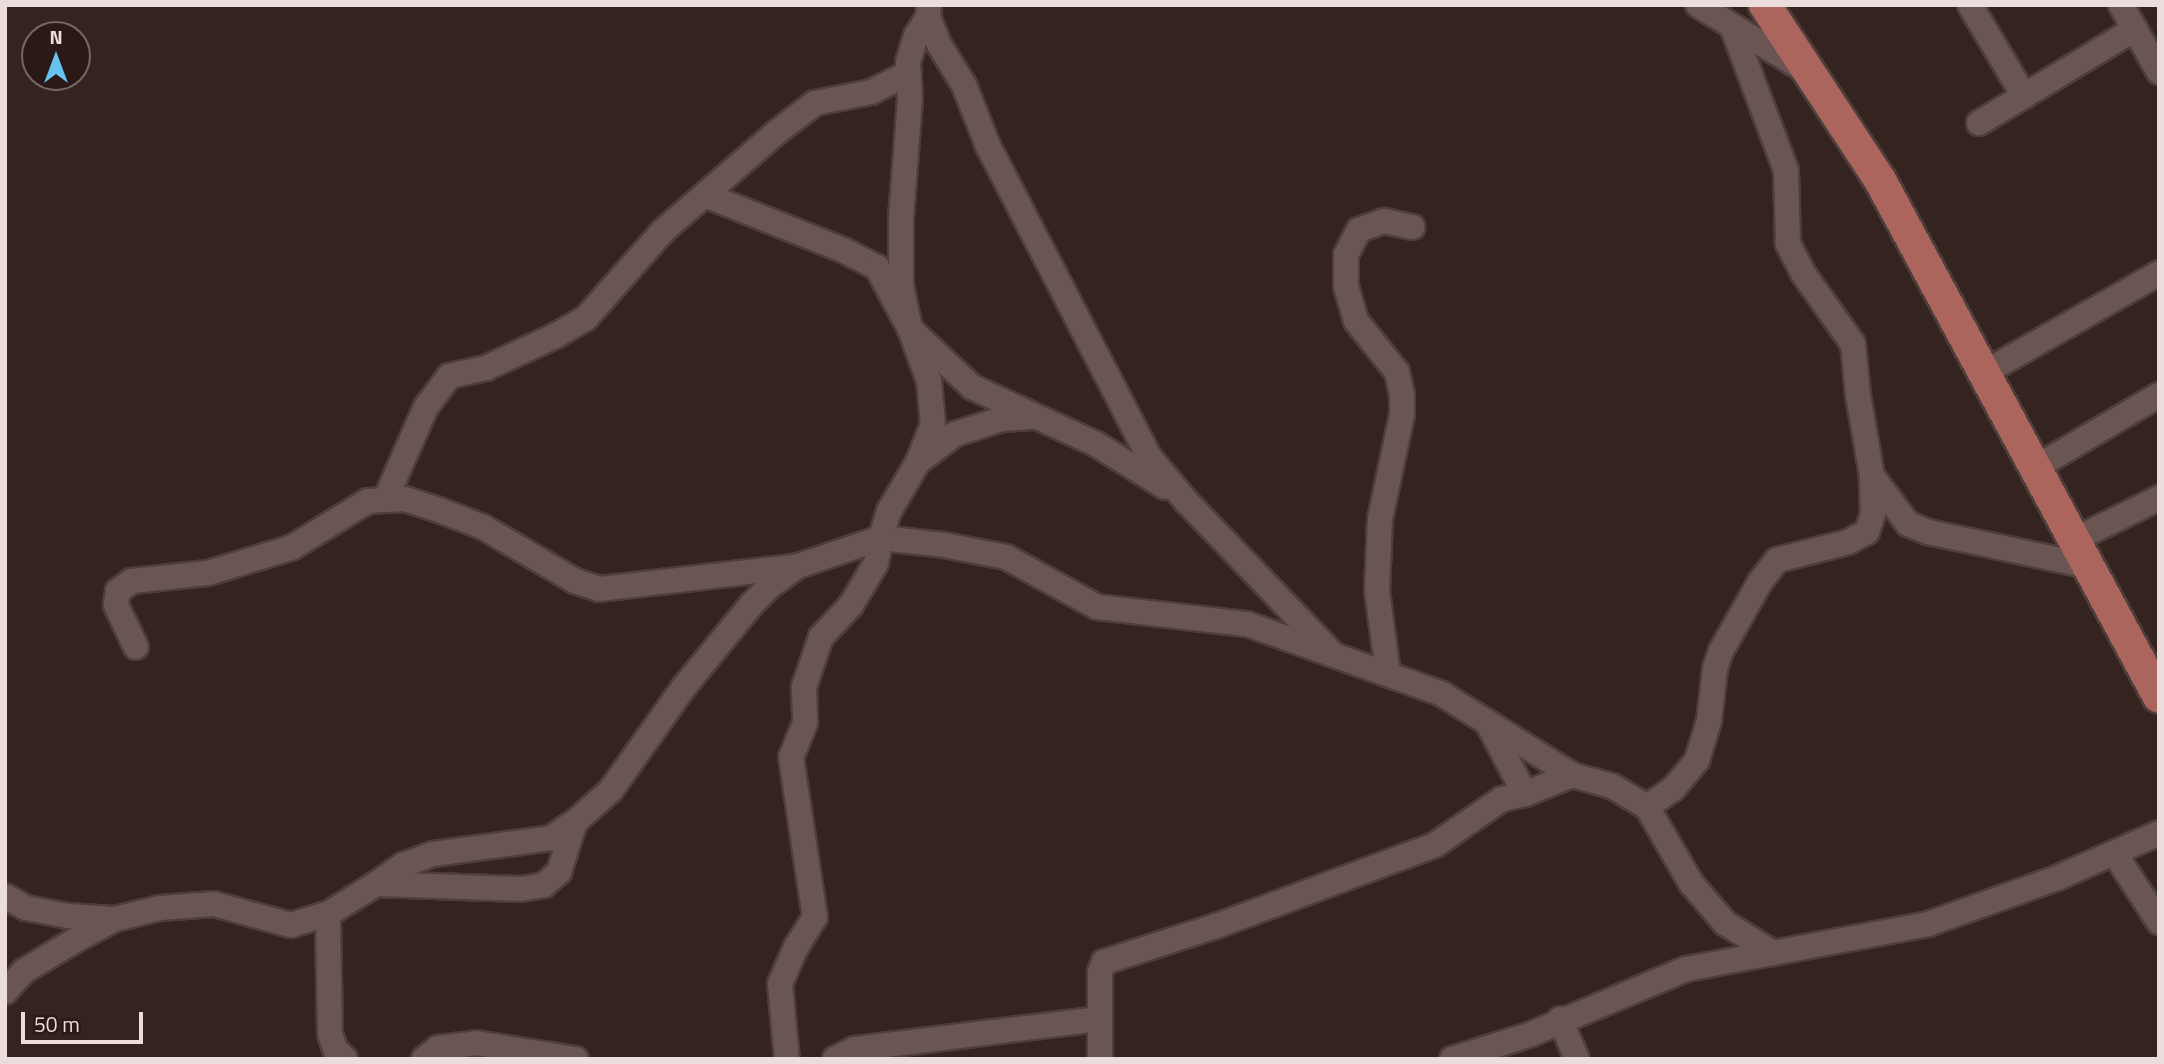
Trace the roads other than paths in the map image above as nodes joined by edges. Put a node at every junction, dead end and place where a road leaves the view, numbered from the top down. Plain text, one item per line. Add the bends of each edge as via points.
1 (1698, 5) edge
2 (1765, 5) edge
3 (1970, 5) edge
4 (2121, 5) edge
5 (929, 11) edge
6 (1732, 26) junction
7 (2135, 29) junction
8 (2159, 72) edge
9 (909, 73) junction
10 (1814, 76) junction
11 (2024, 96) junction
12 (1979, 123) dead end
13 (705, 195) junction
14 (1412, 227) dead end
15 (2159, 273) edge
16 (910, 329) junction
17 (1984, 373) junction
18 (2159, 395) edge
19 (1033, 417) junction
20 (918, 463) junction
21 (2035, 468) junction
22 (1872, 476) junction
23 (2159, 498) edge
24 (385, 500) junction
25 (1186, 501) junction
26 (881, 538) junction
27 (2081, 553) junction
28 (798, 566) junction
29 (136, 647) dead end
30 (1332, 654) junction
31 (1388, 673) junction
32 (2159, 697) edge
33 (1487, 722) junction
34 (1572, 775) junction
35 (1525, 794) junction
36 (1647, 807) junction
37 (575, 822) junction
38 (2159, 833) edge
39 (2115, 854) junction
40 (376, 884) junction
41 (5, 896) edge
42 (328, 914) junction
43 (115, 919) junction
44 (2159, 922) edge
45 (1773, 953) junction
46 (5, 992) edge
47 (1100, 1019) junction
48 (1560, 1019) junction
49 (345, 1059) edge
50 (424, 1059) edge
51 (576, 1059) edge
52 (787, 1059) edge
53 (835, 1059) edge
54 (1100, 1059) edge
55 (1452, 1059) edge
56 (1577, 1059) edge

1 - 6 street
2 - 10 main road
3 - 11 street
4 - 7 street
5 - 9 street via 916,37
5 - 25 street via 940,46 964,85 988,146 1149,457
6 - 10 street
6 - 22 street via 1786,170 1788,243 1822,304 1853,344
7 - 8 street
7 - 11 street
9 - 13 street via 871,92 815,103
9 - 16 street via 901,285
10 - 17 main road via 1880,180
11 - 12 street
13 - 16 street via 877,267
13 - 24 street via 663,231 586,318 486,368 449,376 426,407
14 - 31 street via 1384,221 1359,230 1346,255 1346,286 1356,321 1397,372 1402,395 1380,519 1377,592
15 - 17 street
16 - 19 street via 972,387
16 - 20 street via 929,381 933,424
17 - 21 main road
18 - 21 street
19 - 20 street via 1002,419 954,434
19 - 25 street via 1096,444
20 - 26 street via 892,503
21 - 27 main road
22 - 27 street via 1908,524 1928,532
22 - 36 street via 1873,514 1867,532 1847,542 1777,560 1760,582 1721,651 1697,760 1673,789
23 - 27 street
24 - 28 street via 405,499 483,527 575,581 599,589
24 - 29 street via 368,502 291,548 208,573 132,581 118,591 116,605
25 - 30 street
26 - 28 street
26 - 30 street via 1006,557 1097,607 1247,624
26 - 52 street via 876,563 851,605 821,637 804,687 806,723 791,757 815,916 780,984
27 - 32 main road
28 - 37 street via 745,612 684,687 611,790
30 - 31 street
31 - 33 street via 1442,694
33 - 34 street
33 - 35 street
34 - 35 street
34 - 36 street via 1612,786
35 - 47 street via 1502,799 1434,845 1104,962
36 - 45 street via 1691,883 1726,923
37 - 40 street via 551,838 433,853 403,865
37 - 40 street via 559,872 544,885 520,889
38 - 39 street
39 - 44 street
39 - 45 street via 1928,925
40 - 42 street
41 - 43 street via 26,908
42 - 43 street via 291,925 214,904 160,908
42 - 49 street via 331,1034 334,1049
43 - 46 street via 24,971
45 - 48 street via 1686,970
47 - 53 street via 855,1049
47 - 54 street
48 - 55 street via 1529,1035
48 - 56 street
50 - 51 street via 438,1048 476,1043

